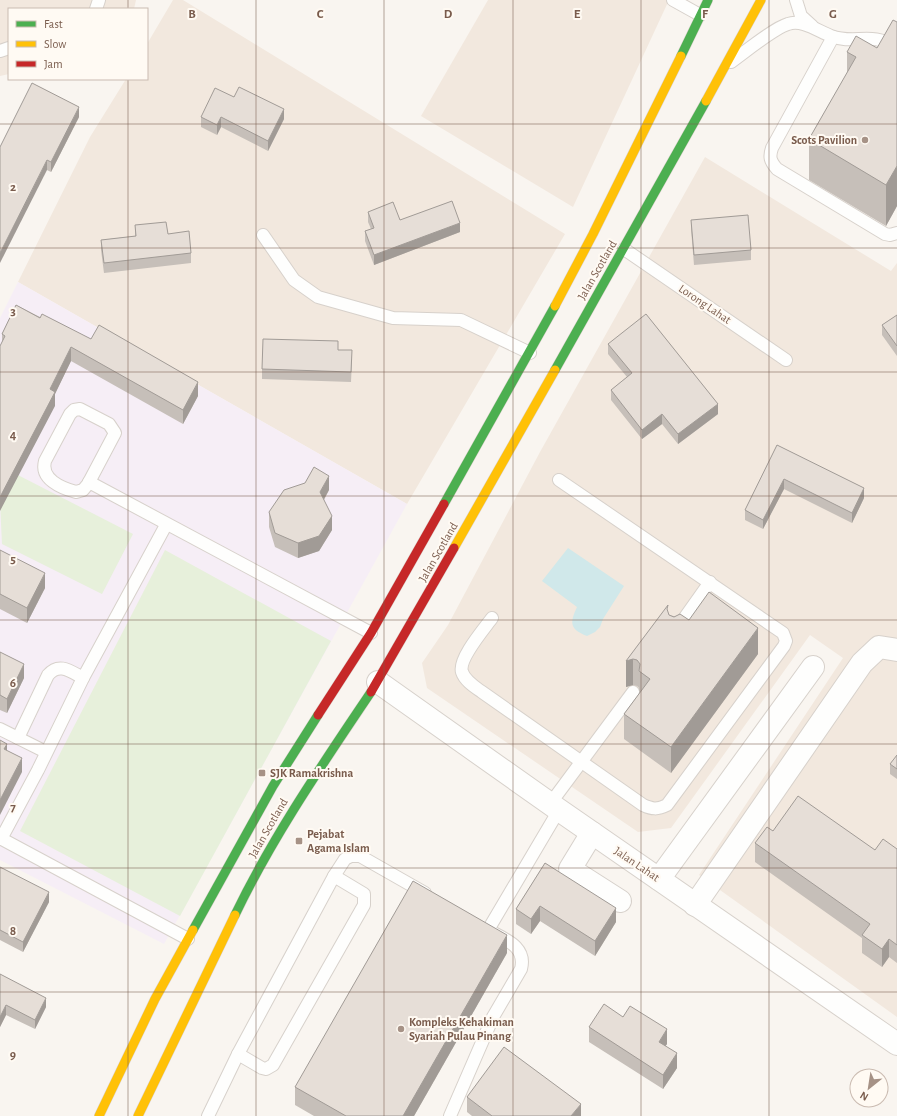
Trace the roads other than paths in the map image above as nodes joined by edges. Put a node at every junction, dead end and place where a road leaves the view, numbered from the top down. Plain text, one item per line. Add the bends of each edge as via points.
1 (673, 0) edge
2 (708, 0) edge
3 (761, 0) edge
4 (796, 0) edge
5 (700, 15) junction
6 (816, 29) junction
7 (833, 37) junction
8 (897, 47) edge
9 (724, 67) junction
10 (897, 233) edge
11 (263, 235) dead end
12 (624, 249) junction
13 (530, 352) junction
14 (786, 360) dead end
15 (559, 480) dead end
16 (89, 482) junction
17 (166, 525) junction
18 (710, 582) junction
19 (492, 618) dead end
20 (371, 632) junction
21 (674, 635) edge
22 (897, 650) edge
23 (813, 668) dead end
24 (83, 678) junction
25 (378, 682) junction
26 (633, 692) dead end
27 (0, 729) edge
28 (18, 738) junction
29 (46, 752) junction
30 (581, 761) junction
31 (554, 807) junction
32 (592, 833) junction
33 (1, 839) edge
34 (334, 876) junction
35 (659, 879) junction
36 (435, 899) edge
37 (620, 901) dead end
38 (695, 905) junction
39 (475, 922) edge
40 (488, 930) junction
41 (188, 939) junction
42 (897, 1044) edge
43 (238, 1054) junction
44 (99, 1116) edge
45 (138, 1116) edge
46 (208, 1116) edge
47 (450, 1116) edge

1 - 5 lane
2 - 5 highway, Jalan Scotland
3 - 9 highway, Jalan Scotland
4 - 6 lane via 801,16
5 - 13 highway, Jalan Scotland via 593,234
6 - 7 lane
6 - 9 lane via 789,23
7 - 8 lane via 882,39
7 - 10 lane via 769,156 777,169 885,234
9 - 12 highway, Jalan Scotland
11 - 13 lane via 294,280 318,297 393,318 461,320
12 - 14 lane, Lorong Lahat
12 - 25 highway, Jalan Scotland
13 - 20 highway, Jalan Scotland
15 - 18 lane
16 - 16 lane via 83,490 69,490 45,475 43,468 44,461 70,415 74,410 80,409 109,424 115,433
16 - 17 lane
17 - 20 lane
17 - 24 lane
18 - 21 lane
18 - 30 lane via 783,633 786,641 784,646 667,805 660,809 652,810 643,805
19 - 30 lane via 464,658 462,671 465,677 482,692
20 - 41 highway, Jalan Scotland via 273,786
22 - 38 street via 879,647 862,664
23 - 35 street
24 - 28 lane via 60,667 53,670 48,675
24 - 29 lane
25 - 31 street, Jalan Lahat
25 - 45 highway, Jalan Scotland via 292,810 252,880
26 - 30 lane
27 - 28 lane
28 - 29 lane
29 - 33 lane
30 - 31 lane
31 - 32 street, Jalan Lahat
31 - 40 lane
32 - 35 street, Jalan Lahat
32 - 37 street via 570,868
33 - 41 lane
34 - 36 lane via 346,859 357,856
34 - 43 lane
34 - 43 lane via 360,890 364,894 364,905 273,1065 266,1069 262,1068
35 - 38 street, Jalan Lahat
38 - 42 street, Jalan Lahat
39 - 40 lane
40 - 47 lane via 515,946 523,962 493,1017
41 - 44 highway, Jalan Scotland via 155,999
43 - 46 lane

